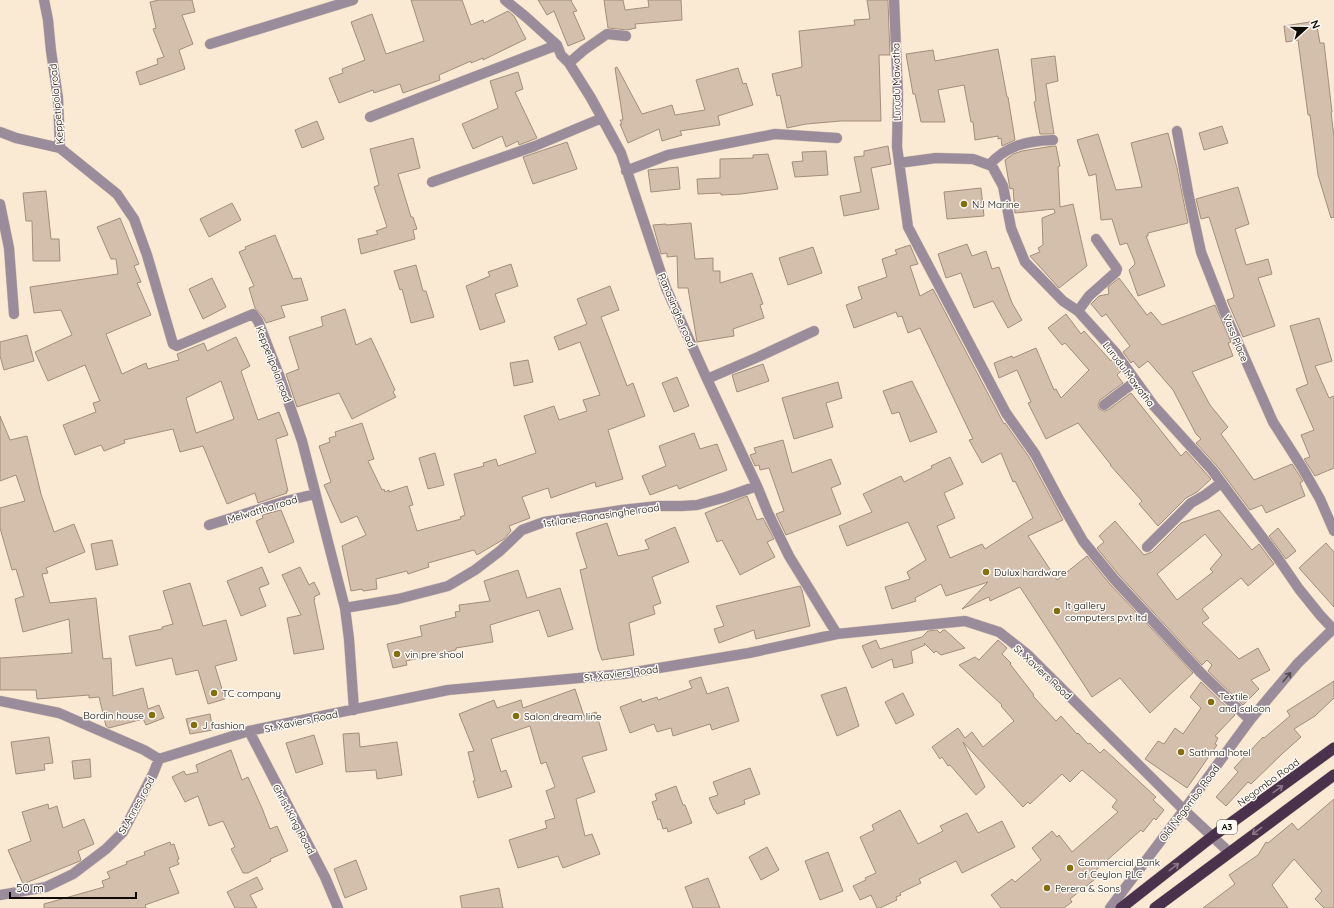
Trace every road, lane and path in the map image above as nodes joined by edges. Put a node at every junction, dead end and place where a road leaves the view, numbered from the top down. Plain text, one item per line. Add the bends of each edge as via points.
1 (44, 0) edge
2 (353, 0) edge
3 (504, 0) edge
4 (894, 0) edge
5 (626, 36) dead end
6 (210, 44) dead end
7 (557, 45) junction
8 (569, 63) junction
9 (370, 117) dead end
10 (602, 118) junction
11 (1177, 131) dead end
12 (0, 132) edge
13 (837, 138) dead end
14 (1053, 140) dead end
15 (60, 148) junction
16 (899, 163) junction
17 (989, 165) junction
18 (626, 171) junction
19 (432, 182) dead end
20 (0, 204) edge
21 (1096, 239) dead end
22 (1078, 311) junction
23 (14, 314) dead end
24 (814, 331) dead end
25 (707, 379) junction
26 (1136, 381) junction
27 (1104, 405) dead end
28 (1221, 483) junction
29 (757, 486) junction
30 (315, 494) junction
31 (209, 525) dead end
32 (1334, 531) edge
33 (1147, 547) dead end
34 (345, 608) junction
35 (1334, 629) edge
36 (838, 634) junction
37 (0, 701) edge
38 (354, 710) junction
39 (1250, 720) junction
40 (249, 731) junction
41 (1334, 748) edge
42 (158, 759) junction
43 (1334, 775) edge
44 (1184, 810) junction
45 (1214, 836) junction
46 (1230, 852) junction
47 (0, 895) edge
48 (338, 908) edge
49 (1110, 908) edge
50 (1121, 908) edge
51 (1155, 908) edge

1 - 15 street, Keppetipola road via 58,98
2 - 6 street
3 - 7 street, Ranasinghe road
4 - 16 street, Lurudu Mawatha
5 - 8 street via 607,34
7 - 8 street, Ranasinghe road via 561,55
7 - 9 street
8 - 10 street, Ranasinghe road
10 - 18 street, Ranasinghe road via 621,153
10 - 19 street via 535,146
11 - 32 street, Vass Place via 1201,252 1273,422 1320,499
12 - 15 street
13 - 18 street via 775,134 668,155
14 - 17 street via 1019,144 997,156
15 - 30 street, Keppetipola road via 117,194 134,219 173,344 178,346 253,314 255,316 302,441
16 - 17 street via 936,158 973,159
16 - 39 street, Lurudu Mawatha via 908,228 1006,413 1035,454 1083,541 1114,579 1201,674
17 - 22 street, Lurudu Mawatha via 1003,186 1011,228 1025,262 1063,301
18 - 25 street, Ranasinghe road via 666,288
20 - 23 street via 9,248
21 - 22 street via 1117,269 1089,296
22 - 26 street, Lurudu Mawatha via 1115,352
24 - 25 street
25 - 29 street, Ranasinghe road
26 - 27 street
26 - 28 street, Lurudu Mawatha via 1153,405
28 - 33 street via 1191,503
28 - 35 street, Lurudu Mawatha via 1307,600
29 - 34 street, 1st lane-Ranasinghe road via 697,505 658,506 544,522 522,530 475,570 448,586 398,599
29 - 36 street, Ranasinghe road via 789,556
30 - 31 street, Melwattha road
30 - 34 street, Keppetipola road
34 - 38 street, Keppetipola road
39 -> 35 street, Old Negombo Road via 1298,663
36 - 38 street, St. Xaviers Road via 749,653 623,674 448,690
36 - 44 street, St. Xaviers Road via 965,621 999,632 1027,654
37 - 42 street via 58,713 144,750
38 - 40 street, St. Xaviers Road
39 - 44 street, Old Negombo Road
40 - 42 street, St. Xaviers Road
40 - 48 street, Christ King Road via 325,877
45 -> 41 highway, Negombo Road / A3
42 - 47 street, St.Annes road via 123,832 106,849 73,874 46,887
43 -> 46 highway, A3
44 - 45 street, St. Xaviers Road
44 - 49 street, Old Negombo Road
45 - 46 street, St. Xaviers Road
50 -> 45 highway, Negombo Road / A3
46 - 51 highway, A3

